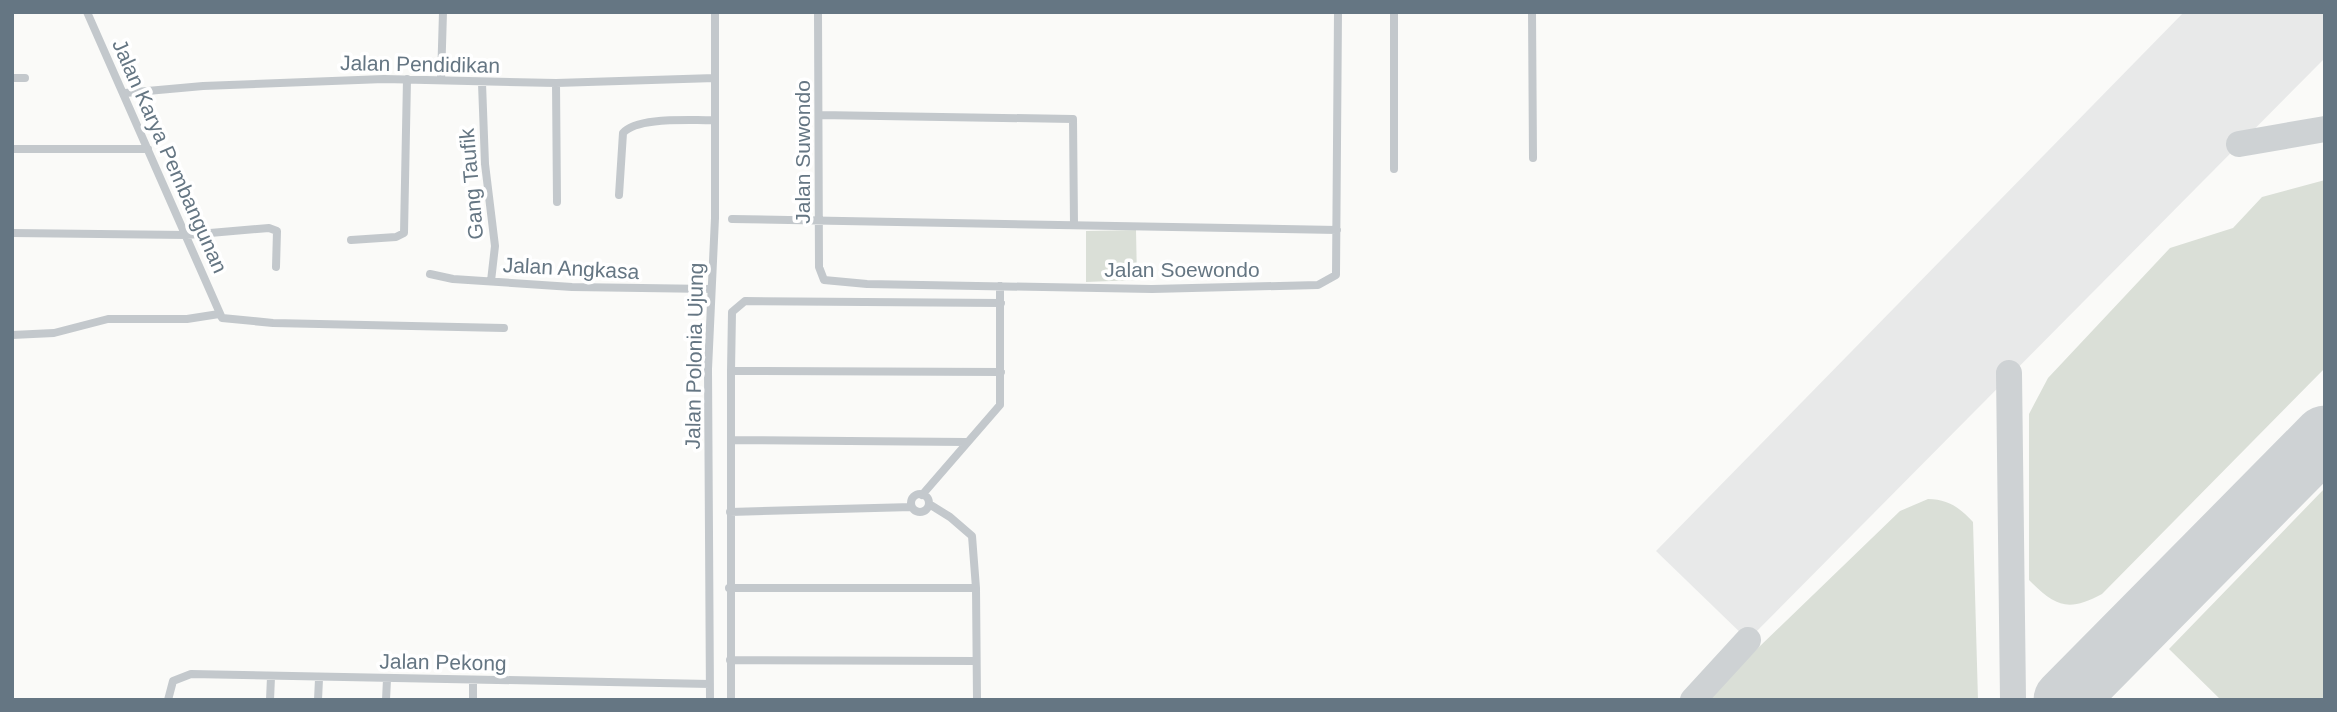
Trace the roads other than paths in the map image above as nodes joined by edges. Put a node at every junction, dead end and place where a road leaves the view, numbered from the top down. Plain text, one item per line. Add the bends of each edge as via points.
1 (88, 12) edge
2 (443, 12) edge
3 (715, 12) edge
4 (818, 12) edge
5 (1338, 12) edge
6 (1394, 12) edge
7 (1532, 12) edge
8 (12, 78) edge
9 (25, 78) dead end
10 (715, 78) junction
11 (407, 79) junction
12 (441, 80) junction
13 (482, 83) junction
14 (556, 83) junction
15 (125, 93) junction
16 (819, 115) junction
17 (715, 120) junction
18 (12, 149) edge
19 (148, 149) junction
20 (1533, 158) dead end
21 (1394, 169) dead end
22 (619, 195) dead end
23 (557, 202) dead end
24 (732, 219) dead end
25 (820, 222) junction
26 (1073, 225) junction
27 (1337, 230) junction
28 (12, 233) edge
29 (187, 235) junction
30 (351, 240) dead end
31 (276, 267) dead end
32 (430, 274) dead end
33 (491, 281) junction
34 (834, 284) joint
35 (1000, 286) junction
36 (711, 289) junction
37 (1001, 303) junction
38 (219, 314) junction
39 (504, 328) dead end
40 (12, 335) edge
41 (731, 371) junction
42 (1001, 372) junction
43 (731, 439) junction
44 (966, 442) junction
45 (922, 495) junction
46 (929, 504) junction
47 (912, 507) junction
48 (730, 512) junction
49 (729, 588) junction
50 (976, 588) junction
51 (730, 660) junction
52 (976, 661) junction
53 (271, 677) junction
54 (318, 679) junction
55 (387, 679) junction
56 (473, 680) junction
57 (710, 684) junction
58 (168, 700) edge
59 (270, 700) edge
60 (318, 700) edge
61 (386, 700) edge
62 (473, 700) edge
63 (710, 700) edge
64 (731, 700) edge
65 (977, 700) edge

1 - 15 street, Jalan Karya Pembangunan
2 - 12 street
3 - 10 street, Jalan Polonia Ujung
4 - 16 street, Jalan Suwondo
5 - 27 street
6 - 21 street
7 - 20 street
8 - 9 street
10 - 14 street, Jalan Pendidikan
10 - 17 street, Jalan Polonia Ujung
11 - 12 street, Jalan Pendidikan
11 - 15 street, Jalan Pendidikan
11 - 30 street via 404,233
12 - 13 street, Jalan Pendidikan
13 - 14 street, Jalan Pendidikan
13 - 33 street, Gang Taufik via 495,246
14 - 23 street
15 - 19 street, Jalan Karya Pembangunan
16 - 25 street, Jalan Suwondo
16 - 26 street via 1073,119
17 - 22 street via 628,126 622,143
17 - 36 street, Jalan Polonia Ujung
18 - 19 street
19 - 29 street, Jalan Karya Pembangunan
24 - 25 street
25 - 26 street
25 - 34 street, Jalan Suwondo via 820,273
26 - 27 street
27 - 35 street, Jalan Soewondo via 1336,275 1314,285
28 - 29 street
29 - 31 street via 275,230
29 - 38 street, Jalan Karya Pembangunan
32 - 33 street, Jalan Angkasa
33 - 36 street, Jalan Angkasa via 572,288
34 - 35 street, Jalan Soewondo
35 - 37 street
36 - 57 street, Jalan Polonia Ujung
37 - 41 street via 745,301 732,312
37 - 42 street
38 - 39 street via 228,321 245,322
38 - 40 street via 117,319 54,333
41 - 42 street
41 - 43 street
42 - 44 street via 999,410
43 - 44 street
43 - 48 street
44 - 45 street
45 - 46 street
45 - 47 street via 912,499
46 - 47 street via 921,512
46 - 50 street via 972,536
47 - 48 street
48 - 49 street
49 - 50 street
49 - 51 street
50 - 52 street
51 - 52 street
51 - 64 street
52 - 65 street
53 - 54 street, Jalan Pekong
53 - 58 street, Jalan Pekong via 191,674 176,679
53 - 59 street
54 - 55 street, Jalan Pekong
54 - 60 street
55 - 56 street, Jalan Pekong
55 - 61 street
56 - 57 street, Jalan Pekong
56 - 62 street
57 - 63 street, Jalan Polonia Ujung

